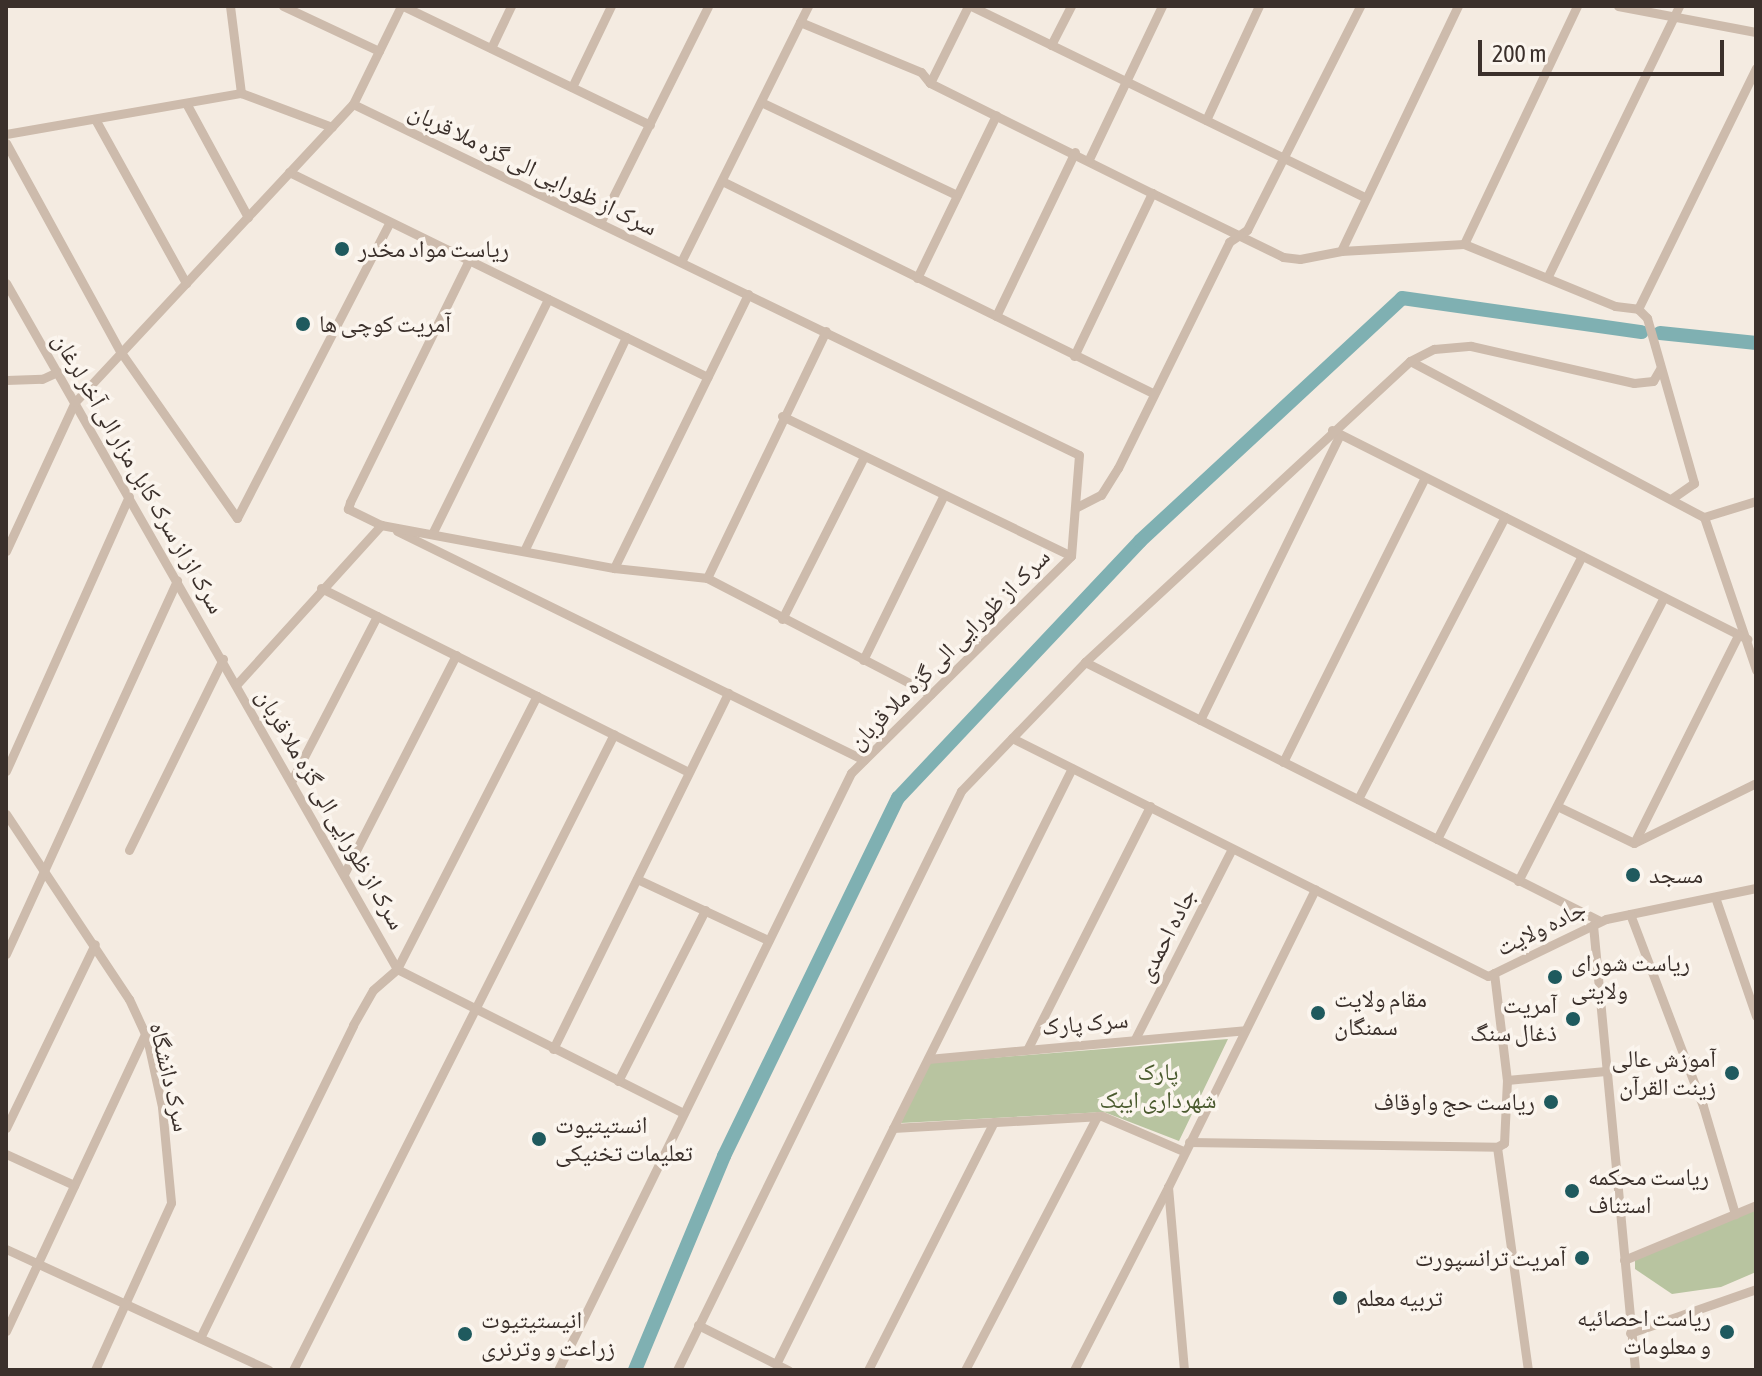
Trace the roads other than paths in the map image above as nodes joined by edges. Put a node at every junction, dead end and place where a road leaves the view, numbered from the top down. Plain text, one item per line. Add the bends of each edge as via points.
1 (230, 6) edge
2 (283, 6) edge
3 (402, 6) edge
4 (511, 6) edge
5 (611, 6) edge
6 (708, 6) edge
7 (808, 6) edge
8 (970, 6) edge
9 (1071, 6) edge
10 (1162, 6) edge
11 (1259, 6) edge
12 (1360, 6) edge
13 (1458, 6) edge
14 (1577, 6) edge
15 (1618, 6) edge
16 (1677, 11) edge
17 (800, 22) junction
18 (1756, 32) edge
19 (1051, 45) junction
20 (491, 48) junction
21 (379, 51) junction
22 (1756, 68) edge
23 (1127, 81) junction
24 (930, 83) junction
25 (572, 87) junction
26 (241, 93) junction
27 (761, 102) junction
28 (186, 103) junction
29 (353, 104) junction
30 (996, 115) junction
31 (95, 119) junction
32 (1206, 120) junction
33 (650, 125) junction
34 (332, 127) junction
35 (6, 134) edge
36 (6, 143) edge
37 (1075, 152) junction
38 (1089, 159) junction
39 (1284, 159) junction
40 (289, 172) junction
41 (722, 181) junction
42 (1152, 193) junction
43 (957, 195) junction
44 (1364, 197) junction
45 (248, 217) junction
46 (390, 222) junction
47 (600, 223) junction
48 (1238, 235) junction
49 (1464, 244) junction
50 (1341, 251) junction
51 (469, 260) junction
52 (681, 262) junction
53 (1548, 276) junction
54 (917, 278) junction
55 (6, 283) edge
56 (186, 283) junction
57 (748, 294) junction
58 (548, 299) junction
59 (1638, 309) junction
60 (996, 316) junction
61 (826, 331) junction
62 (626, 337) junction
63 (120, 351) junction
64 (1074, 356) junction
65 (1410, 361) junction
66 (1660, 369) junction
67 (57, 372) junction
68 (707, 377) junction
69 (6, 380) edge
70 (1153, 393) junction
71 (75, 402) junction
72 (782, 416) junction
73 (1336, 432) junction
74 (864, 457) junction
75 (1425, 477) junction
76 (944, 495) junction
77 (129, 496) junction
78 (1671, 499) junction
79 (1756, 501) edge
80 (1075, 508) junction
81 (1505, 517) junction
82 (1704, 517) junction
83 (385, 526) junction
84 (432, 534) junction
85 (6, 551) edge
86 (524, 551) junction
87 (1071, 556) junction
88 (1582, 556) junction
89 (614, 568) junction
90 (707, 578) junction
91 (177, 580) junction
92 (321, 588) junction
93 (1664, 597) junction
94 (377, 616) junction
95 (782, 619) junction
96 (1742, 637) junction
97 (456, 655) junction
98 (223, 659) junction
99 (863, 660) junction
100 (1085, 662) junction
101 (1756, 670) edge
102 (237, 684) junction
103 (728, 693) junction
104 (931, 694) junction
105 (537, 696) junction
106 (1200, 720) junction
107 (614, 734) junction
108 (1012, 738) junction
109 (864, 760) junction
110 (1283, 762) junction
111 (1072, 768) junction
112 (6, 771) edge
113 (689, 772) junction
114 (291, 782) junction
115 (1756, 783) edge
116 (1358, 799) junction
117 (1150, 806) junction
118 (1557, 806) junction
119 (6, 814) edge
120 (1437, 839) junction
121 (1634, 843) junction
122 (1232, 849) junction
123 (129, 850) dead end
124 (45, 870) junction
125 (344, 874) junction
126 (637, 879) junction
127 (1518, 881) junction
128 (1756, 888) edge
129 (1315, 889) junction
130 (1715, 897) junction
131 (705, 910) junction
132 (1630, 914) junction
133 (1596, 923) junction
134 (768, 940) junction
135 (95, 944) junction
136 (6, 954) edge
137 (397, 969) junction
138 (1494, 973) junction
139 (474, 1009) junction
140 (1756, 1016) edge
141 (1245, 1030) junction
142 (145, 1034) junction
143 (1135, 1039) junction
144 (1028, 1048) junction
145 (553, 1049) junction
146 (928, 1059) junction
147 (1606, 1071) junction
148 (1507, 1080) junction
149 (618, 1081) junction
150 (683, 1113) junction
151 (1097, 1116) junction
152 (994, 1122) junction
153 (6, 1128) edge
154 (893, 1128) junction
155 (1187, 1147) junction
156 (1497, 1147) junction
157 (6, 1154) edge
158 (74, 1185) junction
159 (1168, 1187) junction
160 (1756, 1205) edge
161 (1735, 1214) junction
162 (6, 1249) edge
163 (1624, 1260) junction
164 (38, 1263) junction
165 (1756, 1289) edge
166 (127, 1304) junction
167 (698, 1325) junction
168 (6, 1331) edge
169 (1630, 1333) junction
170 (200, 1338) junction
171 (776, 1364) junction
172 (95, 1370) edge
173 (269, 1370) edge
174 (293, 1370) edge
175 (558, 1370) edge
176 (677, 1370) edge
177 (788, 1370) edge
178 (868, 1370) edge
179 (965, 1370) edge
180 (1074, 1370) edge
181 (1184, 1370) edge
182 (1528, 1370) edge
183 (1635, 1370) edge

1 - 26 street
2 - 21 street
3 - 20 street
3 - 21 street
4 - 20 street
5 - 25 street
6 - 33 street
7 - 17 street
8 - 19 street
8 - 24 street
9 - 19 street
10 - 23 street
11 - 32 street
12 - 39 street
13 - 44 street
14 - 49 street
15 - 16 street
16 - 18 street
16 - 53 street
17 - 24 street via 921,72
17 - 27 street
19 - 23 street
20 - 25 street
21 - 29 street
22 - 59 street
23 - 32 street
23 - 38 street
24 - 30 street
25 - 33 street
26 - 28 street
26 - 34 street
27 - 41 street
27 - 43 street
28 - 31 street
28 - 45 street
29 - 34 street
29 - 47 street, سرک از ظورایی الی گزه ملا قربان
30 - 37 street
30 - 43 street
31 - 35 street
31 - 56 street
32 - 39 street
33 - 47 street
34 - 40 street
36 - 63 street
37 - 38 street
37 - 60 street
38 - 42 street
39 - 44 street
39 - 48 street via 1247,230
40 - 45 street
40 - 46 street
41 - 52 street
41 - 54 street
42 - 48 street
42 - 64 street
43 - 54 street
44 - 50 street
45 - 56 street
46 - 51 street
46 - 63 street via 241,517 233,516
47 - 52 street, سرک از ظورایی الی گزه ملا قربان
48 - 50 street via 1283,257
48 - 70 street via 1229,242
49 - 50 street
49 - 53 street
51 - 58 street
51 - 83 street via 350,502 348,509
52 - 57 street, سرک از ظورایی الی گزه ملا قربان
53 - 59 street via 1615,306
54 - 60 street
55 - 67 street, سرک از از سرک کابل مزار الی آخر لرغان
56 - 63 street
57 - 61 street, سرک از ظورایی الی گزه ملا قربان
57 - 68 street
58 - 62 street
58 - 84 street
59 - 66 street via 1647,318
60 - 64 street
61 - 72 street
61 - 80 street, سرک از ظورایی الی گزه ملا قربان via 1079,455
62 - 68 street
62 - 86 street
63 - 71 street
64 - 70 street
65 - 66 street via 1434,349 1471,346 1634,383 1653,381
65 - 73 street
65 - 78 street
66 - 78 street via 1694,483
67 - 69 street via 42,379
67 - 71 street, سرک از از سرک کابل مزار الی آخر لرغان
68 - 89 street
70 - 80 street via 1101,495
71 - 77 street, سرک از از سرک کابل مزار الی آخر لرغان
71 - 85 street
72 - 74 street
72 - 90 street
73 - 75 street
73 - 100 street
73 - 106 street
74 - 76 street
74 - 95 street
75 - 81 street
75 - 110 street
76 - 87 street
76 - 99 street
77 - 91 street, سرک از از سرک کابل مزار الی آخر لرغان
77 - 112 street
78 - 82 street
79 - 82 street
80 - 87 street, سرک از ظورایی الی گزه ملا قربان
81 - 88 street
81 - 116 street
82 - 96 street
83 - 84 street
83 - 92 street, سرک از ظورایی الی گزه ملا قربان
83 - 103 street
84 - 86 street
86 - 89 street
87 - 104 street, سرک از ظورایی الی گزه ملا قربان
88 - 93 street
88 - 120 street
89 - 90 street
90 - 95 street
91 - 98 street, سرک از از سرک کابل مزار الی آخر لرغان
91 - 124 street
92 - 94 street
92 - 102 street, سرک از ظورایی الی گزه ملا قربان
93 - 96 street
93 - 118 street
94 - 97 street
94 - 114 street
95 - 99 street
96 - 101 street
96 - 121 street
97 - 105 street
97 - 125 street
98 - 102 street, سرک از از سرک کابل مزار الی آخر لرغان
98 - 123 street
99 - 104 street
100 - 106 street
100 - 108 street
102 - 114 street, سرک از ظورایی الی گزه ملا قربان
103 - 109 street
103 - 113 street
104 - 109 street, سرک از ظورایی الی گزه ملا قربان
105 - 107 street
105 - 137 street
106 - 110 street
107 - 113 street
107 - 139 street
108 - 111 street, جاده ولایت
108 - 167 street via 961,791
109 - 134 street, سرک از ظورایی الی گزه ملا قربان via 851,773
110 - 116 street
111 - 117 street, جاده ولایت
111 - 146 street
113 - 126 street
114 - 125 street, سرک از ظورایی الی گزه ملا قربان
115 - 121 street
116 - 120 street
117 - 122 street, جاده ولایت
117 - 144 street
118 - 121 street
118 - 127 street
119 - 124 street, سرک دانشگاه
120 - 127 street
122 - 129 street, جاده ولایت
122 - 143 street, جاده احمدی
124 - 135 street, سرک دانشگاه
124 - 136 street
125 - 137 street, سرک از ظورایی الی گزه ملا قربان
126 - 131 street
126 - 145 street
127 - 133 street
128 - 130 street, جاده ولایت
129 - 138 street, جاده ولایت via 1488,976
129 - 141 street
130 - 132 street, جاده ولایت
130 - 140 street
131 - 134 street
131 - 149 street
132 - 133 street, جاده ولایت
132 - 161 street via 1703,1106
133 - 138 street, جاده ولایت
133 - 147 street
134 - 150 street, سرک از ظورایی الی گزه ملا قربان
135 - 142 street, سرک دانشگاه
135 - 153 street
137 - 139 street
137 - 170 street via 373,990 353,1025
138 - 148 street
139 - 145 street
139 - 174 street
141 - 143 street, سرک پارک
141 - 155 street
142 - 158 street
142 - 166 street, سرک دانشگاه via 162,1107 171,1203
143 - 144 street, سرک پارک
144 - 146 street, سرک پارک
145 - 149 street
146 - 154 street
147 - 148 street
147 - 163 street
148 - 156 street via 1504,1143
149 - 150 street
150 - 175 street, سرک از ظورایی الی گزه ملا قربان
151 - 152 street
151 - 155 street
151 - 179 street
152 - 154 street
152 - 178 street
154 - 171 street
155 - 156 street
155 - 159 street
156 - 182 street
157 - 158 street
158 - 164 street
159 - 180 street
159 - 181 street
160 - 161 street
161 - 163 street
162 - 164 street
163 - 169 street
164 - 166 street
164 - 168 street
165 - 169 street
166 - 170 street
166 - 172 street, سرک دانشگاه
167 - 171 street
167 - 176 street
169 - 183 street
170 - 173 street
171 - 177 street

